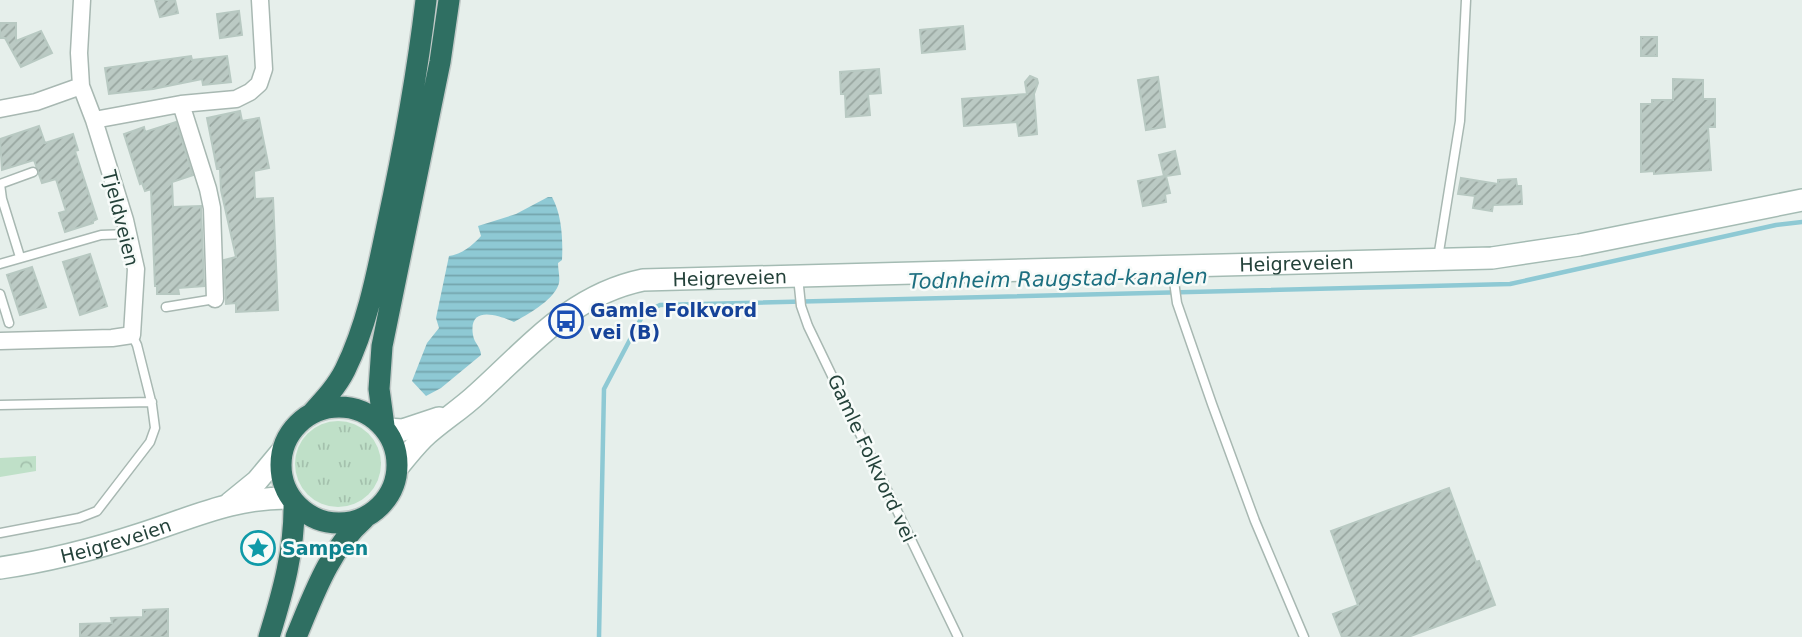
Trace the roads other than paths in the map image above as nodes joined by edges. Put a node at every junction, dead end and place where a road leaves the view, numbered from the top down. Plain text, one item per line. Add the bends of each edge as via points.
1 (82, 0) edge
2 (260, 0) edge
3 (426, 0) edge
4 (449, 0) edge
5 (1466, 0) edge
6 (80, 86) junction
7 (181, 104) junction
8 (0, 109) edge
9 (94, 120) junction
10 (33, 172) dead end
11 (1802, 200) edge
12 (128, 234) junction
13 (20, 257) junction
14 (1438, 261) junction
15 (0, 264) edge
16 (798, 275) junction
17 (1172, 275) junction
18 (0, 294) edge
19 (215, 299) joint
20 (166, 307) dead end
21 (9, 323) dead end
22 (132, 335) junction
23 (0, 341) edge
24 (152, 402) junction
25 (0, 405) edge
26 (313, 412) junction
27 (454, 412) junction
28 (385, 427) junction
29 (282, 451) junction
30 (398, 467) junction
31 (293, 500) junction
32 (230, 503) junction
33 (366, 517) junction
34 (0, 533) edge
35 (0, 568) edge
36 (269, 637) edge
37 (296, 637) edge
38 (958, 637) edge
39 (1304, 637) edge

1 - 6 street, Tjeldveien
2 - 7 street via 264,69 259,83 236,99
3 - 26 highway via 374,283 345,370
4 - 28 highway via 383,346 379,389
5 - 14 lane via 1460,121
6 - 8 street
6 - 9 street, Tjeldveien
7 - 9 street
7 - 19 street via 212,208
9 - 12 street, Tjeldveien
10 - 13 lane via 0,184
11 - 14 main road, Heigreveien via 1541,252
12 - 13 lane via 101,235
12 - 22 street, Tjeldveien via 136,269
13 - 15 lane
14 - 17 main road, Heigreveien
16 - 17 main road, Heigreveien
16 - 27 main road, Heigreveien via 653,279 610,289 554,322
16 - 38 lane, Gamle Folkvord vei via 808,326
17 - 39 lane via 1177,303 1255,521
18 - 21 lane
19 - 20 lane
22 - 23 street
22 - 24 lane
24 - 25 lane
24 - 34 lane via 155,428 150,442 97,511 79,519
26 - 28 highway via 335,407 358,409
26 - 29 highway via 293,429
27 - 28 main road, Heigreveien via 417,427
27 - 30 main road, Heigreveien
28 - 30 highway
29 - 31 highway via 282,475
29 - 32 main road, Heigreveien via 257,481
30 - 33 highway via 390,495
31 - 32 main road, Heigreveien
31 - 33 highway via 327,522
31 - 36 highway via 292,553
32 - 35 main road, Heigreveien via 89,550
33 - 37 highway via 331,558

